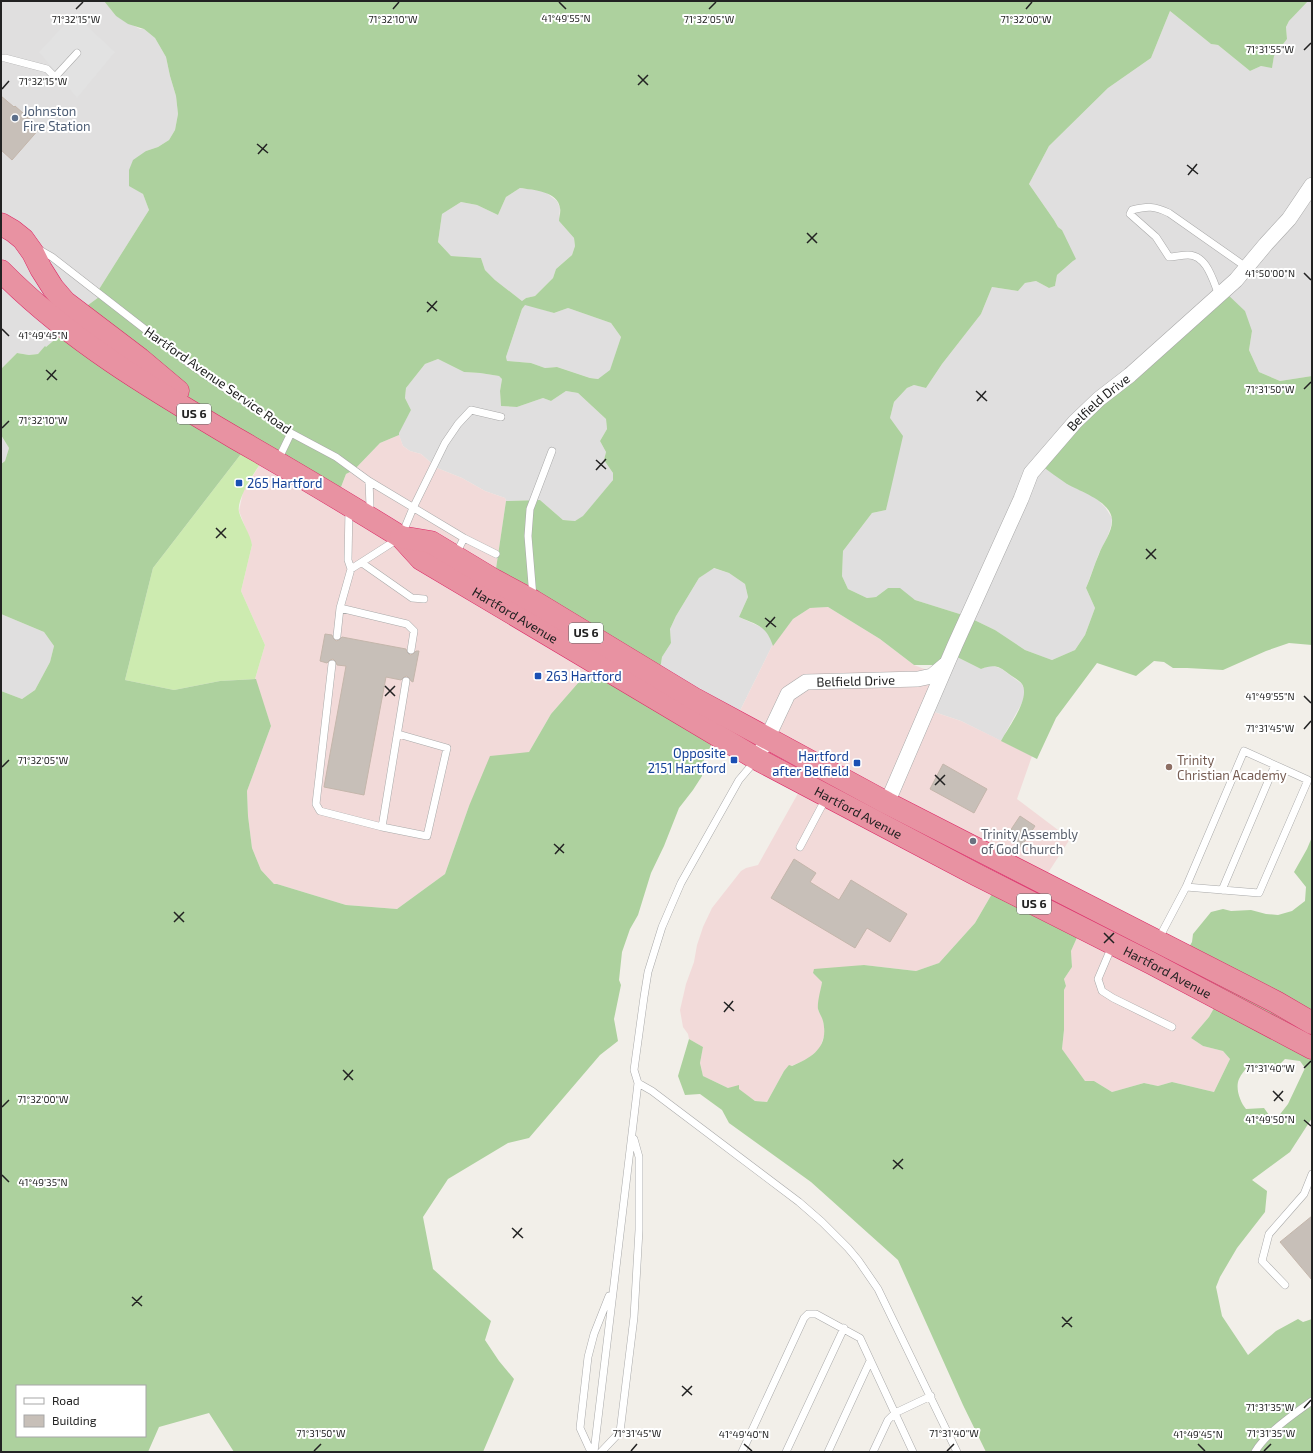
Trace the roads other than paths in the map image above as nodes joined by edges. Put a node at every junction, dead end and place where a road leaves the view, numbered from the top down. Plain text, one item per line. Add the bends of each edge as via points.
1 (77, 53) dead end
2 (1, 58) edge
3 (1312, 184) edge
4 (1, 224) edge
5 (23, 239) junction
6 (1246, 267) junction
7 (1, 271) edge
8 (1219, 295) junction
9 (501, 416) dead end
10 (291, 433) junction
11 (232, 436) junction
12 (552, 451) dead end
13 (276, 462) junction
14 (369, 481) junction
15 (413, 508) junction
16 (358, 511) junction
17 (401, 537) junction
18 (459, 547) junction
19 (496, 554) dead end
20 (362, 563) junction
21 (351, 569) junction
22 (424, 599) dead end
23 (533, 601) junction
24 (340, 608) junction
25 (337, 636) dead end
26 (411, 650) dead end
27 (332, 664) dead end
28 (947, 664) junction
29 (406, 681) dead end
30 (398, 734) junction
31 (767, 739) junction
32 (757, 759) junction
33 (1275, 765) junction
34 (827, 796) junction
35 (887, 804) junction
36 (382, 827) junction
37 (800, 847) dead end
38 (1186, 887) junction
39 (1222, 890) junction
40 (1158, 942) junction
41 (1113, 944) junction
42 (1312, 1023) edge
43 (1172, 1027) dead end
44 (1312, 1048) edge
45 (638, 1083) junction
46 (632, 1136) junction
47 (1312, 1174) edge
48 (1284, 1285) dead end
49 (613, 1287) junction
50 (844, 1328) junction
51 (870, 1361) junction
52 (931, 1396) junction
53 (1312, 1401) edge
54 (894, 1413) junction
55 (591, 1452) edge
56 (594, 1452) edge
57 (601, 1452) edge
58 (742, 1452) edge
59 (786, 1452) edge
60 (828, 1452) edge
61 (873, 1452) edge
62 (913, 1452) edge
63 (957, 1452) edge
64 (1255, 1452) edge

1 - 2 lane via 55,77 47,69
3 - 6 street, Belfield Drive via 1289,219
4 - 5 highway
5 - 10 lane, Hartford Avenue Service Road via 52,257 191,365
5 - 11 highway via 34,253 49,282 65,302 140,359
6 - 8 street, Belfield Drive
6 - 8 lane via 1169,213 1156,207 1132,210 1130,214 1156,237 1169,256 1189,255 1201,260
7 - 11 highway, Hartford Avenue / US 6 via 60,324 110,362
8 - 28 street, Belfield Drive via 1130,375 1099,399 1031,473
9 - 15 lane via 471,410 445,443
10 - 13 lane
10 - 14 lane, Hartford Avenue Service Road via 336,457
11 - 13 highway, Hartford Avenue / US 6
12 - 23 lane via 530,509 528,536
13 - 16 highway, Hartford Avenue / US 6
14 - 15 lane, Hartford Avenue Service Road
14 - 16 lane via 370,506
15 - 17 lane
15 - 18 lane, Hartford Avenue Service Road
16 - 17 highway, Hartford Avenue / US 6
16 - 21 lane via 348,560
17 - 18 highway, Hartford Avenue / US 6
17 - 20 lane
17 - 32 highway, Hartford Avenue / US 6 via 421,559
18 - 19 lane, Hartford Avenue Service Road
18 - 23 highway, Hartford Avenue / US 6 via 494,580
20 - 21 lane
20 - 22 lane via 412,598
21 - 24 lane
23 - 31 highway, Hartford Avenue / US 6 via 693,698
24 - 25 lane
24 - 26 lane via 407,624 414,631
27 - 36 lane via 316,804 320,811
28 - 31 street, Belfield Drive via 932,676 918,679 806,682 788,694
28 - 35 street, Belfield Drive
29 - 30 lane
30 - 36 lane
30 - 36 lane via 447,748 427,836
31 - 32 street, Belfield Drive
31 - 35 highway, Hartford Avenue / US 6
32 - 34 highway, Hartford Avenue / US 6
32 - 45 lane via 739,780 682,883 662,928 648,972 644,997 634,1070
33 - 38 lane via 1244,751
33 - 39 lane
33 - 39 lane via 1308,780 1259,893
34 - 37 lane
34 - 41 highway, Hartford Avenue / US 6
35 - 40 highway, Hartford Avenue / US 6
38 - 39 lane
38 - 40 lane
40 - 42 highway, Hartford Avenue / US 6
41 - 43 lane via 1098,979 1102,990 1112,998
41 - 44 highway, Hartford Avenue / US 6
45 - 46 lane
45 - 52 lane via 799,1202 844,1244 878,1289
46 - 49 lane
46 - 57 lane via 639,1157 639,1230 634,1317 620,1432
47 - 48 lane via 1304,1194 1270,1234 1262,1261
49 - 55 lane via 594,1334 588,1357 580,1428
49 - 56 lane
50 - 51 lane via 860,1338
50 - 58 lane via 816,1314 808,1314 804,1318
50 - 59 lane
51 - 54 lane
51 - 60 lane
52 - 54 lane
52 - 63 lane
53 - 64 lane via 1266,1438
54 - 61 lane
54 - 62 lane

